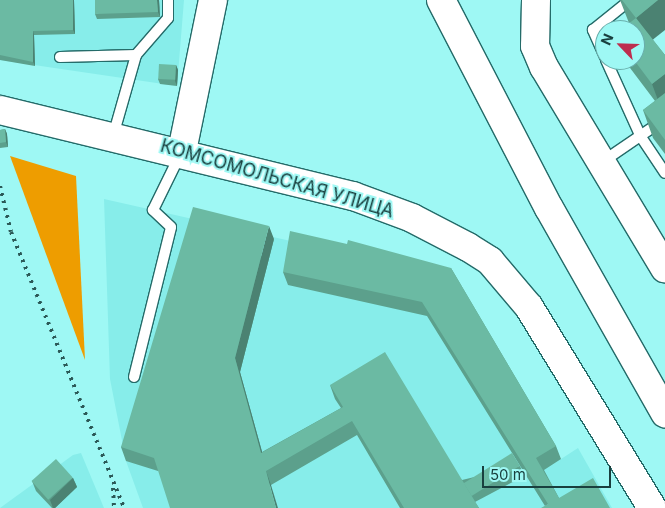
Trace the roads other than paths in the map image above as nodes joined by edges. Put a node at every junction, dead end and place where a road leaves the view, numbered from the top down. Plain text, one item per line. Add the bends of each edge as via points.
1 (168, 0) edge
2 (213, 0) edge
3 (441, 0) edge
4 (536, 0) edge
5 (630, 0) edge
6 (605, 20) edge
7 (136, 55) junction
8 (60, 57) dead end
9 (611, 70) edge
10 (0, 110) edge
11 (665, 119) edge
12 (113, 136) junction
13 (641, 137) junction
14 (182, 151) junction
15 (599, 164) junction
16 (665, 173) edge
17 (468, 247) junction
18 (665, 268) edge
19 (134, 377) dead end
20 (663, 410) edge
21 (631, 508) edge
22 (652, 508) edge

1 - 7 lane via 168,18
2 - 14 main road
3 - 20 main road via 549,208
4 - 15 main road via 535,46
5 - 6 lane
7 - 8 lane
7 - 12 lane
9 - 13 lane
10 - 12 main road, КОМСОМОЛЬСКАЯ УЛИЦА
11 - 13 lane
12 - 14 main road, КОМСОМОЛЬСКАЯ УЛИЦА
13 - 15 lane
13 - 16 lane
14 - 17 main road, КОМСОМОЛЬСКАЯ УЛИЦА via 388,208
14 - 19 lane via 153,210 171,226
15 - 18 main road
17 - 21 main road via 523,321
17 - 22 main road, КОМСОМОЛЬСКАЯ УЛИЦА via 490,261 529,307

